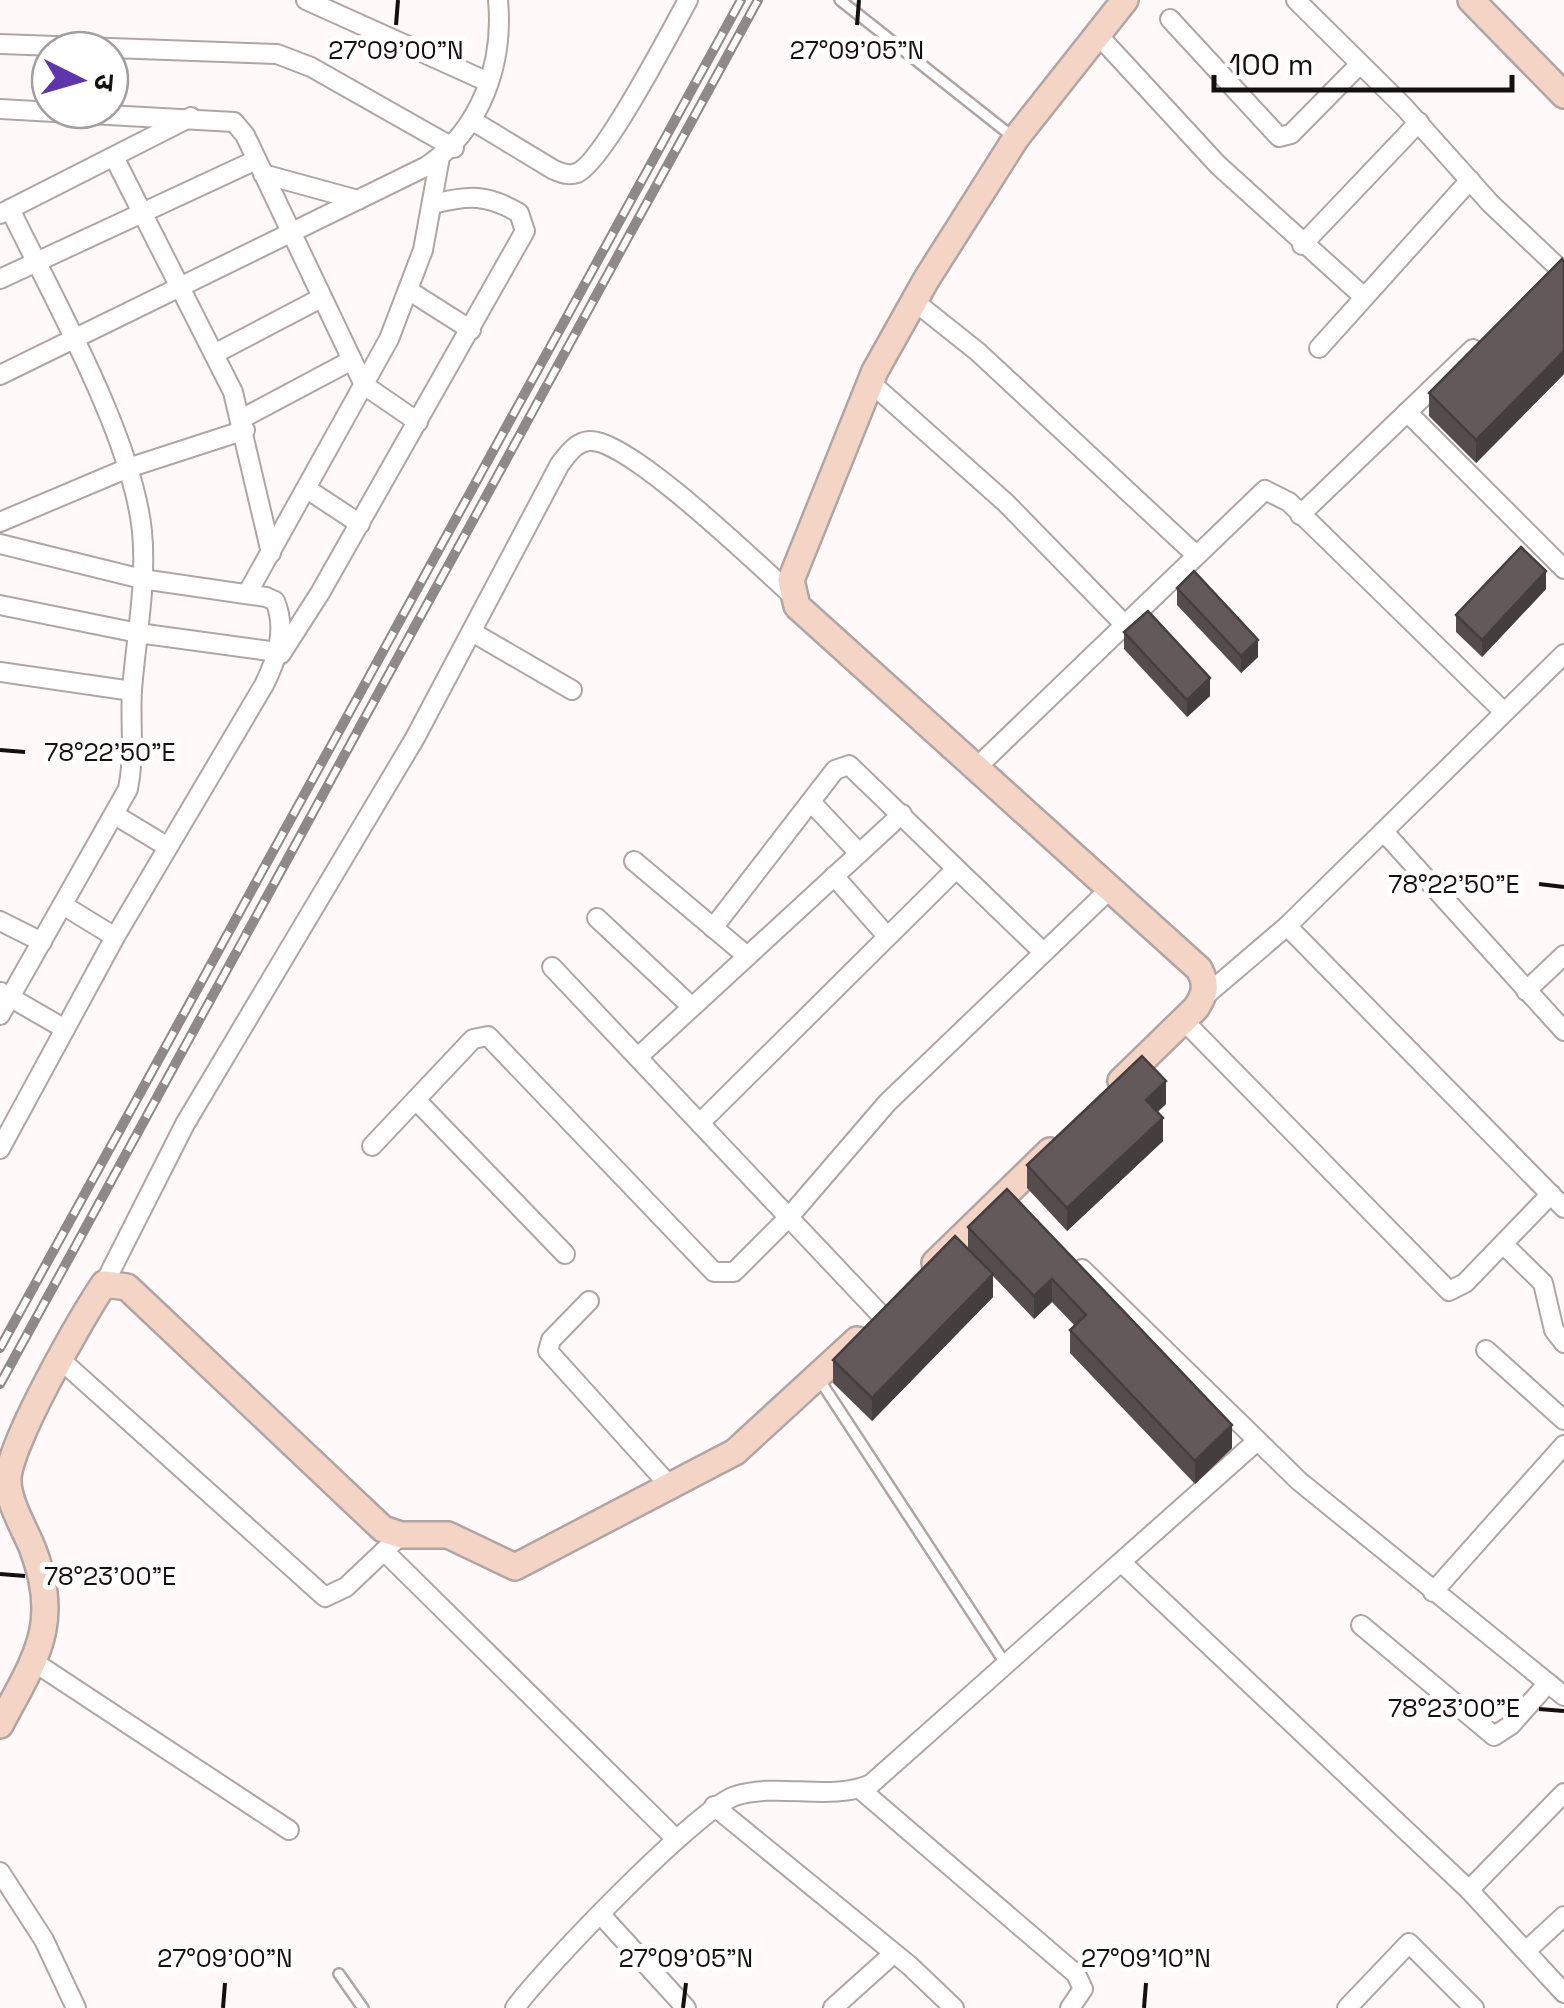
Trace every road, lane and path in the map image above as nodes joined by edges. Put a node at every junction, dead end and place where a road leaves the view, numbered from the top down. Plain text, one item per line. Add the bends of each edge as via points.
1 (306, 0) edge
2 (498, 0) edge
3 (688, 0) edge
4 (840, 0) edge
5 (1125, 0) edge
6 (1296, 0) edge
7 (1471, 0) edge
8 (1170, 20) dead end
9 (1098, 35) junction
10 (0, 44) edge
11 (1360, 64) junction
12 (488, 82) junction
13 (1564, 95) edge
14 (0, 109) edge
15 (192, 117) junction
16 (473, 121) junction
17 (1418, 122) junction
18 (1016, 138) junction
19 (447, 152) junction
20 (114, 157) junction
21 (259, 167) junction
22 (1470, 180) junction
23 (358, 200) junction
24 (433, 204) junction
25 (5, 212) edge
26 (144, 215) junction
27 (290, 234) junction
28 (1302, 245) junction
29 (36, 262) junction
30 (1558, 271) edge
31 (0, 279) edge
32 (183, 287) junction
33 (408, 290) junction
34 (321, 298) junction
35 (1364, 298) junction
36 (914, 300) junction
37 (471, 330) junction
38 (1490, 334) edge
39 (74, 341) junction
40 (1318, 348) dead end
41 (216, 353) junction
42 (352, 360) junction
43 (0, 375) edge
44 (870, 382) junction
45 (364, 385) junction
46 (1407, 412) junction
47 (418, 422) junction
48 (244, 424) junction
49 (128, 468) junction
50 (306, 489) junction
51 (1300, 515) junction
52 (0, 522) edge
53 (360, 524) junction
54 (0, 544) edge
55 (271, 554) junction
56 (1196, 555) junction
57 (1564, 569) edge
58 (142, 579) junction
59 (247, 594) junction
60 (791, 594) junction
61 (0, 605) edge
62 (1125, 624) junction
63 (472, 632) junction
64 (138, 633) junction
65 (1564, 654) edge
66 (276, 658) junction
67 (0, 672) edge
68 (572, 690) dead end
69 (132, 692) junction
70 (1504, 712) junction
71 (975, 769) junction
72 (810, 802) junction
73 (902, 814) junction
74 (115, 815) junction
75 (1384, 832) junction
76 (168, 847) junction
77 (860, 853) junction
78 (634, 860) dead end
79 (955, 870) junction
80 (834, 876) junction
81 (1110, 890) junction
82 (63, 905) junction
83 (597, 918) dead end
84 (0, 921) edge
85 (1287, 926) junction
86 (713, 928) junction
87 (888, 936) junction
88 (116, 937) junction
89 (42, 942) junction
90 (1042, 952) junction
91 (747, 956) junction
92 (1564, 956) edge
93 (552, 967) dead end
94 (1526, 991) junction
95 (5, 995) edge
96 (1204, 996) junction
97 (692, 1007) junction
98 (0, 1015) edge
99 (1184, 1021) junction
100 (65, 1029) junction
101 (1564, 1031) edge
102 (638, 1057) junction
103 (416, 1100) junction
104 (1102, 1100) edge
105 (700, 1123) junction
106 (1074, 1127) edge
107 (372, 1146) dead end
108 (0, 1149) edge
109 (1558, 1201) edge
110 (788, 1217) junction
111 (1503, 1244) junction
112 (1062, 1248) edge
113 (565, 1254) dead end
114 (923, 1275) edge
115 (104, 1284) junction
116 (589, 1301) dead end
117 (889, 1309) joint
118 (1564, 1344) edge
119 (1486, 1350) dead end
120 (62, 1361) junction
121 (818, 1376) junction
122 (1564, 1420) edge
123 (1257, 1441) junction
124 (1564, 1444) edge
125 (5, 1464) edge
126 (669, 1485) junction
127 (393, 1543) junction
128 (1122, 1564) junction
129 (1433, 1592) junction
130 (1361, 1624) dead end
131 (34, 1662) junction
132 (1005, 1663) junction
133 (1548, 1682) junction
134 (1564, 1696) edge
135 (0, 1725) edge
136 (860, 1788) junction
137 (1564, 1793) edge
138 (714, 1806) junction
139 (289, 1830) dead end
140 (676, 1840) junction
141 (0, 1872) edge
142 (1469, 1890) junction
143 (602, 1916) junction
144 (1564, 1916) edge
145 (1527, 1950) junction
146 (893, 1954) junction
147 (339, 1974) dead end
148 (1362, 1992) junction
149 (1564, 1993) edge
150 (76, 2008) edge
151 (363, 2008) edge
152 (515, 2008) edge
153 (686, 2008) edge
154 (833, 2008) edge
155 (954, 2008) edge
156 (1070, 2008) edge
157 (1347, 2008) edge
158 (1376, 2008) edge
159 (1474, 2008) edge

1 - 12 street
2 - 12 street via 500,36
3 - 16 street via 614,128 577,173 554,170
4 - 18 lane
5 - 9 street
6 - 11 street
7 - 13 street
8 - 11 street via 1279,137 1291,134
9 - 18 street
9 - 28 street
10 - 19 street via 277,54 311,67
11 - 17 street
12 - 16 street
14 - 15 street
15 - 20 street
15 - 21 street via 234,122
16 - 19 street
17 - 22 street
17 - 28 street
18 - 36 street
19 - 23 street
19 - 24 street
20 - 25 street
20 - 26 street
21 - 23 street
21 - 26 street
21 - 27 street
22 - 30 street
22 - 35 street
23 - 27 street
24 - 33 street
24 - 37 street via 491,197 524,221 520,243
25 - 29 street
26 - 29 street
26 - 32 street
27 - 32 street
27 - 34 street
28 - 35 street
29 - 31 street
29 - 39 street
32 - 39 street
32 - 41 street
33 - 37 street
33 - 45 street
34 - 41 street
34 - 42 street
35 - 40 street
36 - 44 street
36 - 56 street
37 - 47 street
38 - 46 street
39 - 43 street
39 - 49 street
41 - 48 street
42 - 45 street
42 - 48 street
44 - 60 street via 795,566
44 - 62 street via 1006,503
45 - 47 street
45 - 50 street
46 - 51 street
46 - 57 street
47 - 53 street
48 - 49 street
48 - 55 street
49 - 52 street
49 - 58 street via 142,530
50 - 53 street
50 - 55 street
51 - 56 street via 1278,493 1265,490
51 - 70 street
53 - 66 street
54 - 58 street
55 - 59 street
56 - 62 street
58 - 59 street
58 - 64 street
59 - 66 street via 275,601 280,612
60 - 63 street via 641,465 585,440 560,464
60 - 71 street
61 - 64 street
62 - 71 street
63 - 68 street
63 - 115 street via 416,738 185,1124
64 - 66 street
64 - 69 street
65 - 70 street
66 - 76 street
67 - 69 street
69 - 74 street via 132,769
70 - 75 street
71 - 81 street
72 - 73 street via 835,770 849,765
72 - 77 street
72 - 86 street
73 - 77 street
73 - 79 street
74 - 76 street
74 - 82 street
75 - 85 street
75 - 94 street
76 - 88 street
77 - 80 street
78 - 86 street
79 - 87 street
79 - 90 street
80 - 87 street
80 - 91 street
81 - 90 street
81 - 96 street via 1198,969
82 - 88 street
82 - 89 street
83 - 97 street
84 - 89 street
85 - 96 street
85 - 109 street
86 - 91 street
87 - 105 street
88 - 100 street
89 - 95 street
90 - 110 street via 887,1103
91 - 97 street
92 - 94 street
93 - 102 street
94 - 101 street
95 - 98 street
95 - 100 street
96 - 99 street
97 - 102 street
99 - 104 street
99 - 111 street via 1440,1287 1449,1291 1465,1283
100 - 108 street
102 - 105 street
103 - 107 street
103 - 110 street via 474,1039 488,1036 714,1272 734,1272
103 - 113 street
105 - 110 street
106 - 114 street via 1013,1200
109 - 111 street
110 - 117 street
111 - 118 street via 1543,1283
112 - 123 street
115 - 120 street
115 - 127 street via 127,1287
116 - 126 street via 548,1350
117 - 121 street
119 - 122 street
120 - 125 street
120 - 127 street via 326,1597
121 - 126 street via 735,1452
121 - 132 lane
123 - 128 street
123 - 129 street
124 - 129 street
125 - 131 street via 46,1588 44,1637
126 - 127 street via 523,1566 448,1535
127 - 140 street
128 - 132 street
128 - 142 street
129 - 133 street
130 - 133 street via 1494,1736
131 - 135 street
131 - 139 street
132 - 136 street
133 - 134 street
136 - 138 street via 750,1793
136 - 156 street via 1082,1980
137 - 142 street
138 - 140 street
138 - 146 street
140 - 143 street
141 - 150 street via 44,1940
142 - 145 street
143 - 152 street
143 - 153 street
144 - 145 street
145 - 149 street
146 - 154 street
146 - 155 street
147 - 151 lane
148 - 157 street
148 - 158 street
148 - 159 street via 1409,1943

